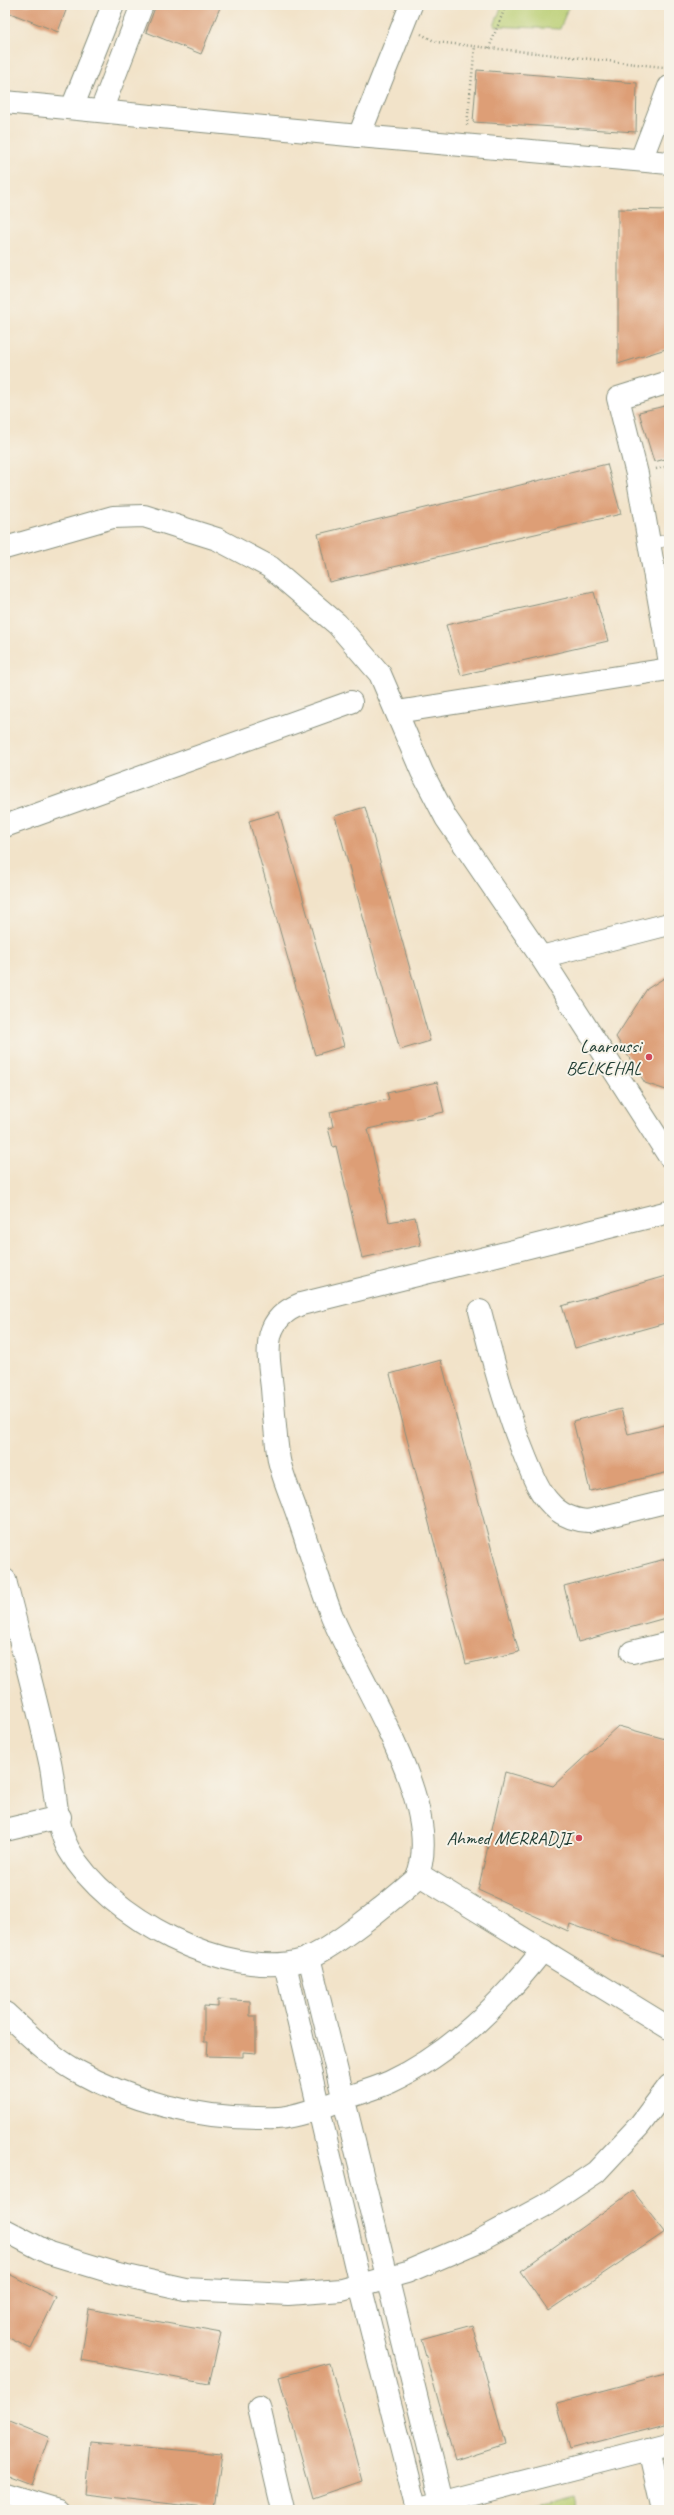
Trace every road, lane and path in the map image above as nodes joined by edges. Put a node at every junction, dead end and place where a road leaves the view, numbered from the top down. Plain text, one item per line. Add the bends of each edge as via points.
1 (113, 5) edge
2 (142, 5) edge
3 (411, 5) edge
4 (506, 5) edge
5 (403, 25) junction
6 (475, 46) junction
7 (489, 48) junction
8 (669, 67) edge
9 (669, 87) edge
10 (5, 102) edge
11 (72, 108) junction
12 (101, 111) junction
13 (359, 136) junction
14 (465, 146) junction
15 (641, 160) junction
16 (669, 163) edge
17 (669, 382) edge
18 (659, 542) edge
19 (5, 548) edge
20 (669, 657) edge
21 (669, 669) edge
22 (351, 702) dead end
23 (397, 712) junction
24 (5, 826) edge
25 (669, 924) edge
26 (542, 957) junction
27 (669, 1156) edge
28 (669, 1212) edge
29 (480, 1311) dead end
30 (669, 1501) edge
31 (5, 1580) edge
32 (669, 1643) edge
33 (632, 1652) dead end
34 (60, 1817) junction
35 (5, 1830) edge
36 (418, 1874) junction
37 (543, 1950) junction
38 (309, 1957) junction
39 (285, 1964) junction
40 (5, 2012) edge
41 (669, 2028) edge
42 (669, 2086) edge
43 (343, 2099) junction
44 (318, 2108) junction
45 (5, 2230) edge
46 (386, 2278) junction
47 (360, 2285) junction
48 (259, 2407) dead end
49 (659, 2447) edge
50 (5, 2494) edge
51 (443, 2506) edge
52 (58, 2510) edge
53 (282, 2510) edge
54 (414, 2510) edge
55 (663, 2510) edge

1 - 11 street
2 - 12 street
3 - 5 street
4 - 7 path
5 - 6 path via 436,42
5 - 13 street
6 - 7 path
6 - 14 path
7 - 8 path
9 - 15 street
10 - 11 street
11 - 12 street
12 - 13 street
13 - 14 street
14 - 15 street
15 - 16 street
17 - 18 street via 618,398 637,474
18 - 20 street
19 - 23 street via 113,517 144,516 216,539 270,567 337,624 380,674
21 - 23 street
22 - 24 street
23 - 26 street via 422,772 446,818
25 - 26 street
26 - 27 street
28 - 36 street via 301,1304 279,1317 272,1328 268,1348 279,1460 332,1616 410,1778 422,1818 424,1849
29 - 30 street via 517,1436 534,1478 548,1502 575,1520 588,1522
31 - 34 street via 50,1762
32 - 33 street
34 - 35 street
34 - 39 street via 69,1850 88,1877 111,1900 140,1922 186,1944 241,1962
36 - 37 street
36 - 38 street via 406,1888 319,1954
37 - 41 street
37 - 43 street via 511,1990 475,2025 424,2063 390,2082
38 - 39 street
38 - 43 street
39 - 44 street
40 - 44 street via 37,2043 75,2070 116,2089 170,2108 226,2118 285,2118
42 - 46 street via 639,2126 596,2172 552,2202 479,2240 407,2272
43 - 44 street
43 - 46 street
44 - 47 street
45 - 47 street via 49,2253 118,2274 186,2289 288,2294 342,2290
46 - 47 street
46 - 51 street
47 - 54 street
48 - 53 street
49 - 51 street
49 - 55 street
50 - 52 street
51 - 54 street

